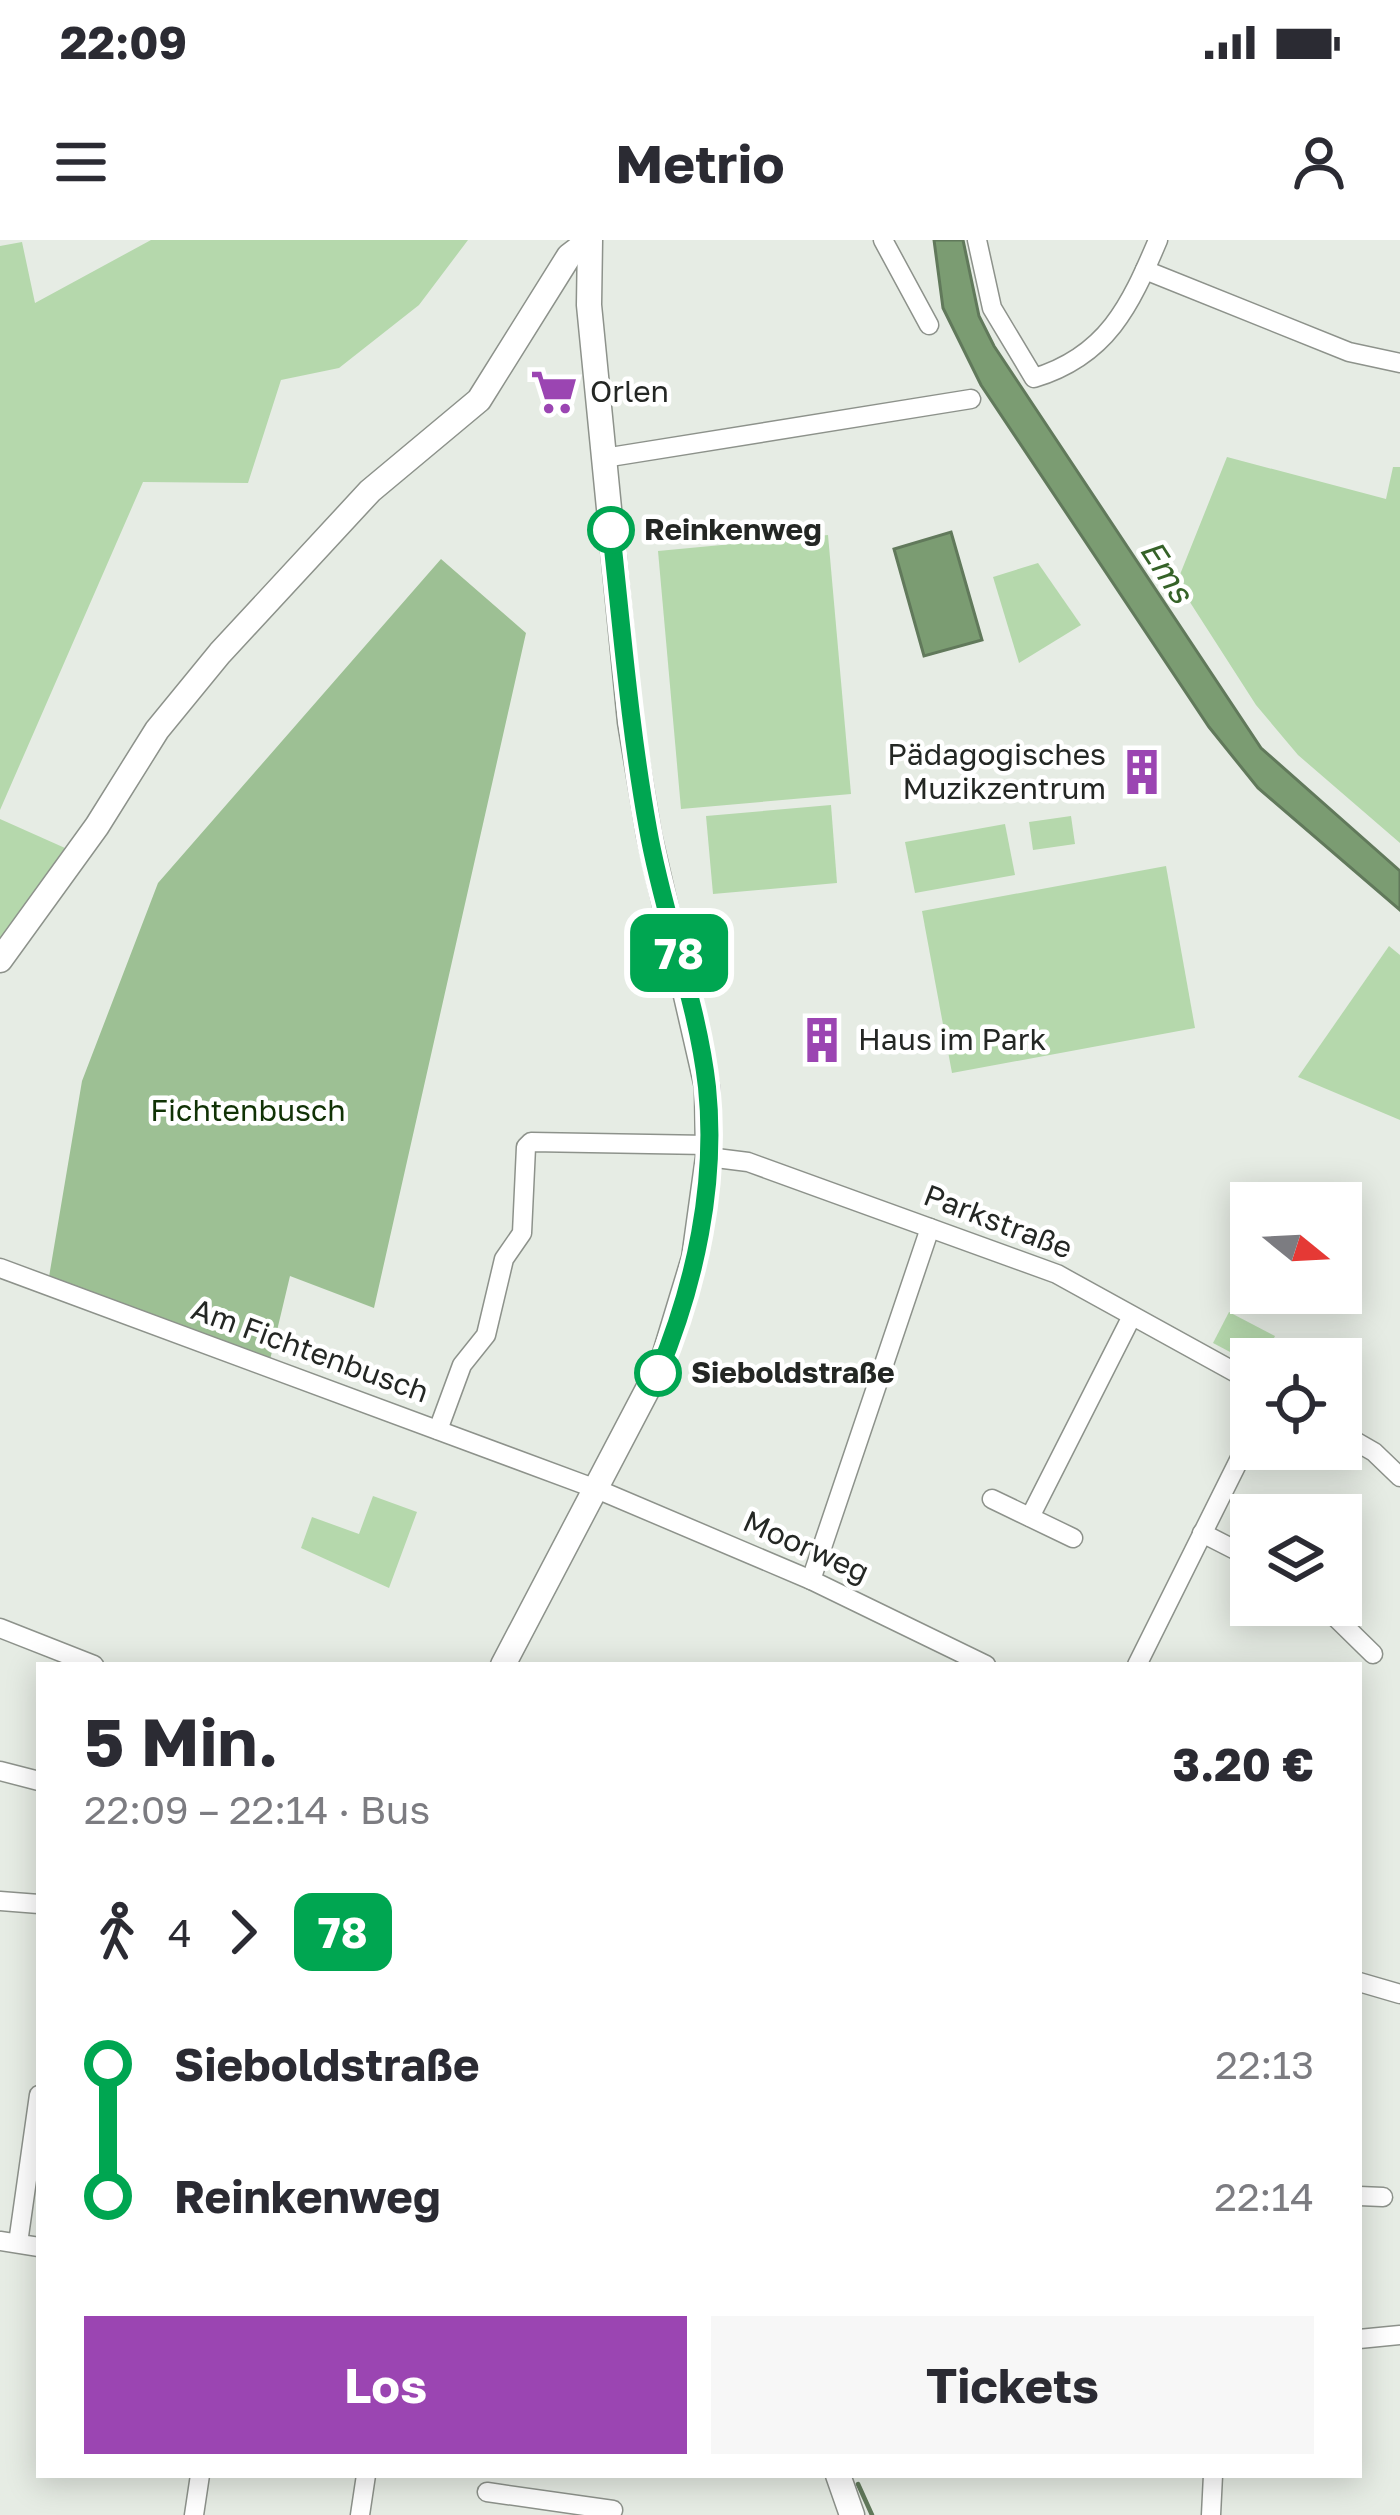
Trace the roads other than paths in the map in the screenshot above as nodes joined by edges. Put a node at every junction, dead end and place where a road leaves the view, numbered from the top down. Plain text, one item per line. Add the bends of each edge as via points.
1 (589, 240) edge
2 (883, 240) edge
3 (977, 240) edge
4 (1158, 240) edge
5 (1145, 271) junction
6 (929, 325) dead end
7 (1400, 363) edge
8 (971, 399) dead end
9 (604, 458) junction
10 (0, 960) edge
11 (708, 1151) junction
12 (930, 1228) junction
13 (0, 1268) edge
14 (1132, 1316) junction
15 (1230, 1370) edge
16 (437, 1430) junction
17 (1362, 1444) edge
18 (1234, 1470) edge
19 (1400, 1477) edge
20 (599, 1490) junction
21 (992, 1498) dead end
22 (1030, 1517) junction
23 (1202, 1533) junction
24 (1073, 1538) dead end
25 (1230, 1547) edge
26 (811, 1580) junction
27 (1344, 1626) edge
28 (0, 1628) edge
29 (1373, 1654) dead end
30 (86, 1662) edge
31 (505, 1662) edge
32 (980, 1662) edge
33 (1138, 1662) edge
34 (0, 1771) edge
35 (36, 1780) edge
36 (0, 1901) edge
37 (36, 1904) edge
38 (1362, 1983) edge
39 (1400, 1994) edge
40 (36, 2110) edge
41 (1362, 2195) edge
42 (1383, 2197) dead end
43 (9, 2242) edge
44 (1400, 2335) edge
45 (1362, 2339) edge
46 (200, 2478) edge
47 (366, 2478) edge
48 (839, 2478) edge
49 (1213, 2478) edge
50 (487, 2492) dead end
51 (552, 2508) edge
52 (613, 2510) dead end
53 (194, 2515) edge
54 (360, 2515) edge
55 (852, 2515) edge
56 (1210, 2515) edge

1 - 9 main road
1 - 10 main road via 569,256 479,400 370,490 220,652
2 - 6 street
3 - 5 street via 992,308 1034,378 1101,343
4 - 5 street
5 - 7 street via 1348,352
8 - 9 street
9 - 11 main road via 630,722 707,1087
11 - 12 street, Parkstraße
11 - 16 street via 526,1147 522,1233 504,1259 486,1335 462,1365
11 - 20 main road via 703,1213 675,1329
12 - 14 street, Parkstraße via 1057,1274
12 - 26 street
13 - 16 street, Am Fichtenbusch
14 - 15 street, Parkstraße
14 - 22 street
16 - 20 street, Am Fichtenbusch
17 - 19 street
18 - 23 street
20 - 26 street, Moorweg
20 - 31 main road
21 - 22 street
22 - 24 street
23 - 25 street
23 - 33 street
26 - 32 street, Moorweg
27 - 29 street
28 - 30 street
34 - 35 street
36 - 37 street
38 - 39 street
40 - 43 street
41 - 42 street
44 - 45 street
46 - 53 street
47 - 54 street
48 - 55 main road
49 - 56 street
50 - 51 street
51 - 52 street

